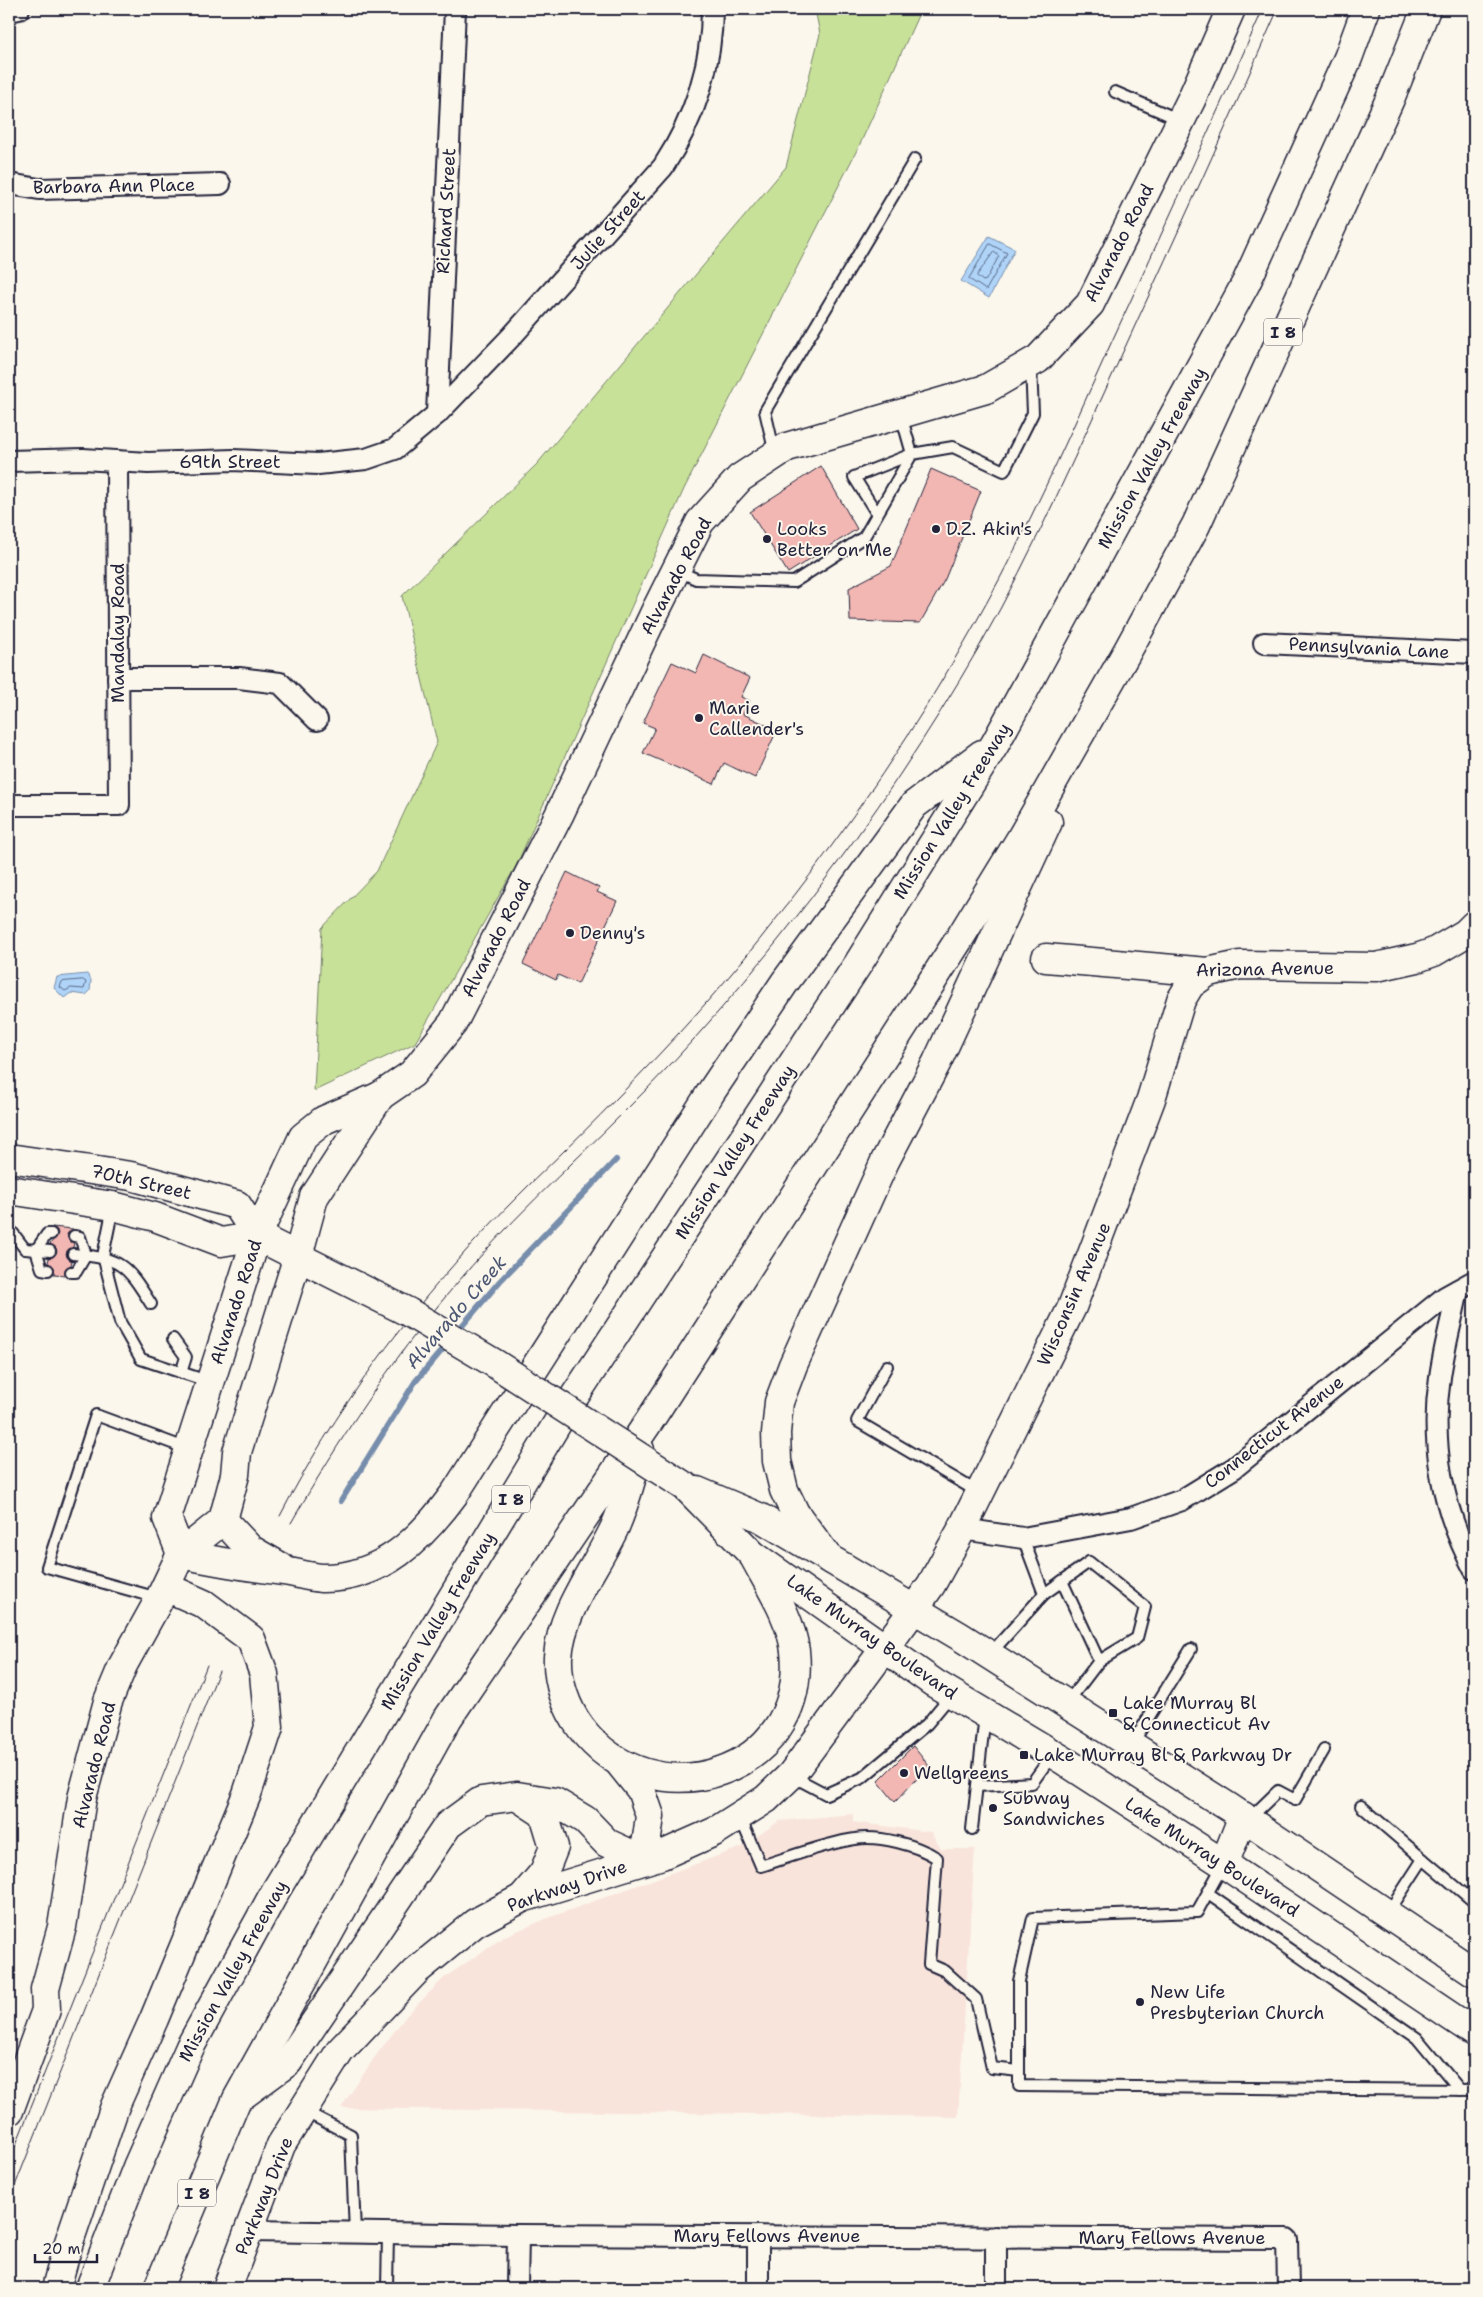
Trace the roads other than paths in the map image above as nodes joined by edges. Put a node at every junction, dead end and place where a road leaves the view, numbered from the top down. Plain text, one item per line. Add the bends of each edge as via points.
1 (19, 9) edge
2 (455, 9) edge
3 (712, 9) edge
4 (1231, 9) edge
5 (1366, 9) edge
6 (1426, 9) edge
7 (9, 11) edge
8 (1115, 92) dead end
9 (1181, 121) junction
10 (916, 159) dead end
11 (9, 184) edge
12 (220, 184) dead end
13 (1031, 363) junction
14 (437, 414) junction
15 (901, 414) junction
16 (912, 454) junction
17 (775, 455) junction
18 (9, 461) edge
19 (117, 461) junction
20 (877, 514) junction
21 (676, 570) junction
22 (1264, 643) dead end
23 (1128, 650) junction
24 (1474, 653) edge
25 (118, 678) junction
26 (317, 720) dead end
27 (995, 744) junction
28 (9, 805) edge
29 (1474, 925) edge
30 (1046, 958) dead end
31 (1208, 972) junction
32 (380, 1096) junction
33 (9, 1158) edge
34 (9, 1190) edge
35 (113, 1206) junction
36 (9, 1228) edge
37 (51, 1234) dead end
38 (74, 1236) dead end
39 (256, 1236) junction
40 (36, 1250) junction
41 (50, 1251) dead end
42 (73, 1254) dead end
43 (86, 1255) junction
44 (103, 1256) junction
45 (298, 1256) junction
46 (48, 1270) dead end
47 (70, 1272) dead end
48 (1466, 1286) edge
49 (151, 1304) dead end
50 (173, 1339) dead end
51 (887, 1366) dead end
52 (181, 1373) junction
53 (210, 1382) junction
54 (650, 1420) junction
55 (189, 1449) junction
56 (686, 1487) junction
57 (979, 1492) junction
58 (223, 1520) junction
59 (962, 1529) junction
60 (1023, 1538) junction
61 (181, 1554) junction
62 (753, 1555) junction
63 (829, 1559) junction
64 (1474, 1569) edge
65 (289, 1572) junction
66 (1062, 1581) junction
67 (163, 1593) junction
68 (1044, 1594) junction
69 (914, 1610) junction
70 (885, 1646) junction
71 (1191, 1649) dead end
72 (990, 1655) junction
73 (1099, 1661) junction
74 (952, 1694) junction
75 (1067, 1704) junction
76 (986, 1714) junction
77 (1132, 1744) junction
78 (1324, 1750) dead end
79 (1052, 1754) junction
80 (621, 1764) junction
81 (791, 1775) junction
82 (977, 1786) junction
83 (517, 1796) junction
84 (1361, 1806) dead end
85 (740, 1817) junction
86 (1245, 1818) junction
87 (972, 1830) dead end
88 (1423, 1859) junction
89 (644, 1860) junction
90 (1224, 1864) junction
91 (1208, 1893) junction
92 (522, 1898) junction
93 (1474, 1902) edge
94 (1388, 1914) junction
95 (1474, 1972) edge
96 (45, 1988) junction
97 (1474, 2032) edge
98 (9, 2057) edge
99 (1019, 2071) junction
100 (1460, 2090) junction
101 (1474, 2090) edge
102 (237, 2098) junction
103 (9, 2110) edge
104 (303, 2110) junction
105 (248, 2231) junction
106 (355, 2233) junction
107 (388, 2234) junction
108 (518, 2235) junction
109 (758, 2236) junction
110 (996, 2237) junction
111 (56, 2288) edge
112 (90, 2288) edge
113 (158, 2288) edge
114 (226, 2288) edge
115 (387, 2288) edge
116 (517, 2288) edge
117 (758, 2288) edge
118 (996, 2288) edge
119 (1288, 2288) edge

1 - 7 street
2 - 14 street, Richard Street
3 - 14 street, Julie Street via 709,52 697,102 664,167
4 - 9 main road, Alvarado Road
5 - 27 main road, Mission Valley Freeway / I 8 via 1348,58 1246,284
6 - 23 main road, I 8 via 1390,99 1196,525
8 - 9 lane
9 - 13 main road, Alvarado Road via 1088,306
10 - 17 lane via 765,411
11 - 12 street, Barbara Ann Place via 39,188
13 - 15 main road, Alvarado Road via 986,390
13 - 16 lane via 1033,413 1004,471 954,446
14 - 19 street, 69th Street via 395,450 366,459 318,464 233,460
15 - 16 lane
15 - 17 main road, Alvarado Road via 787,447
16 - 20 lane
16 - 20 lane via 854,477
17 - 21 main road, Alvarado Road via 740,478 700,522
18 - 19 street, 69th Street
19 - 25 street, Mandalay Road
20 - 21 lane via 864,536 794,582 696,578
21 - 32 main road, Alvarado Road via 559,816 453,1023 412,1074
22 - 24 street, Pennsylvania Lane
23 - 54 main road, I 8 via 958,941
23 - 63 main road via 938,1062 885,1161 779,1402 777,1461 784,1490 795,1513
25 - 26 street via 239,678 280,683
25 - 28 street, Mandalay Road via 119,805
27 - 65 main road via 914,805 790,975 434,1522 411,1545 372,1568 321,1578
27 - 112 main road, Mission Valley Freeway / I 8 via 858,964 561,1417 276,1890 190,2047 137,2167
29 - 31 main road, Arizona Avenue via 1450,943 1396,964 1355,967 1240,965
30 - 31 main road, Arizona Avenue
31 - 57 main road, Wisconsin Avenue via 1190,986 1181,1000 1151,1100 1072,1307
32 - 39 main road, Alvarado Road via 324,1120 303,1137
32 - 45 main road, Alvarado Road via 314,1197
33 - 39 main road, 70th Street via 131,1176 237,1205
34 - 35 main road, 70th Street
35 - 39 main road, 70th Street via 155,1217 222,1242
35 - 44 lane
36 - 40 lane via 26,1248
37 - 40 lane via 47,1234
38 - 43 lane via 80,1237
39 - 45 main road
39 - 53 main road, Alvarado Road
40 - 41 lane
40 - 46 lane via 42,1269
42 - 43 lane
43 - 44 lane
43 - 47 lane via 76,1272
44 - 49 lane via 130,1271
44 - 52 lane via 120,1322 141,1359
45 - 56 main road, Lake Murray Boulevard, bridge via 408,1312 494,1363
45 - 58 main road, Alvarado Road via 237,1452 235,1475
48 - 60 street, Connecticut Avenue via 1445,1297 1234,1468 1182,1500 1131,1518
48 - 64 street via 1440,1377 1438,1446 1446,1501
50 - 52 lane via 186,1357
51 - 57 lane via 857,1420
52 - 53 lane
53 - 55 main road, Alvarado Road
54 - 80 main road via 613,1532 566,1622 558,1657 564,1697 572,1716 588,1736
54 - 102 main road, I 8 via 448,1718
55 - 61 main road, Alvarado Road via 167,1518
55 - 67 lane via 96,1415 47,1567
56 - 62 main road, Lake Murray Boulevard
56 - 63 main road, Lake Murray Boulevard via 761,1518
57 - 59 main road, Wisconsin Avenue
58 - 61 main road, Alvarado Road
58 - 65 main road via 250,1549
59 - 60 street, Connecticut Avenue
59 - 69 main road, Wisconsin Avenue
60 - 68 lane
61 - 65 main road
61 - 67 main road, Alvarado Road
62 - 70 main road, Lake Murray Boulevard
62 - 80 main road via 789,1628 795,1651 792,1694 786,1714 775,1732 750,1757 717,1773 674,1779 649,1775
63 - 69 main road, Lake Murray Boulevard
66 - 68 lane
66 - 73 lane
66 - 73 lane via 1089,1562 1145,1607 1137,1638
67 - 96 main road, Alvarado Road via 123,1665 98,1734 82,1798 58,1945
67 - 111 main road via 204,1604 250,1639 264,1674 269,1727 247,1794 115,2106
68 - 72 lane
69 - 70 main road, Parkway Drive
69 - 72 main road, Lake Murray Boulevard
70 - 74 main road, Lake Murray Boulevard
70 - 81 main road, Parkway Drive
71 - 77 lane
72 - 75 main road, Lake Murray Boulevard
73 - 75 lane
74 - 76 main road, Lake Murray Boulevard
74 - 81 lane via 927,1724 862,1778 826,1794
75 - 77 main road, Lake Murray Boulevard
76 - 79 main road, Lake Murray Boulevard
76 - 82 lane
77 - 86 main road, Lake Murray Boulevard
78 - 86 lane via 1295,1800 1278,1791
79 - 82 lane via 1032,1783
79 - 90 main road, Lake Murray Boulevard
80 - 89 main road via 641,1790 650,1816
81 - 85 main road, Parkway Drive via 766,1799
82 - 87 lane
83 - 89 main road via 555,1802 585,1820 607,1843
83 - 92 main road via 544,1814 554,1847 544,1872
83 - 102 main road via 481,1800 448,1825 288,2062
84 - 88 lane
85 - 89 main road, Parkway Drive via 714,1832
85 - 99 lane via 762,1866 856,1838 898,1842 923,1849 936,1858 929,1964 945,1971 976,1999 992,2068
86 - 90 main road
86 - 94 main road, Lake Murray Boulevard
88 - 93 lane
88 - 94 lane
89 - 92 main road, Parkway Drive
90 - 91 lane
90 - 97 main road, Lake Murray Boulevard
91 - 99 lane via 1196,1912 1033,1918 1019,1981
91 - 100 lane via 1417,2038
92 - 104 main road, Parkway Drive via 475,1923 416,1971 340,2051
94 - 95 main road, Lake Murray Boulevard
96 - 98 main road, Alvarado Road via 29,2004
96 - 103 main road, Alvarado Road via 46,2010
99 - 100 lane via 1019,2086
100 - 101 lane
102 - 113 main road, I 8
104 - 105 main road, Parkway Drive via 281,2145
104 - 106 lane via 351,2134
105 - 106 street, Mary Fellows Avenue
105 - 114 main road, Parkway Drive
106 - 107 street, Mary Fellows Avenue
107 - 108 street, Mary Fellows Avenue
107 - 115 lane
108 - 109 street, Mary Fellows Avenue
108 - 116 street
109 - 110 street, Mary Fellows Avenue
109 - 117 street
110 - 118 street
110 - 119 street, Mary Fellows Avenue via 1287,2239

